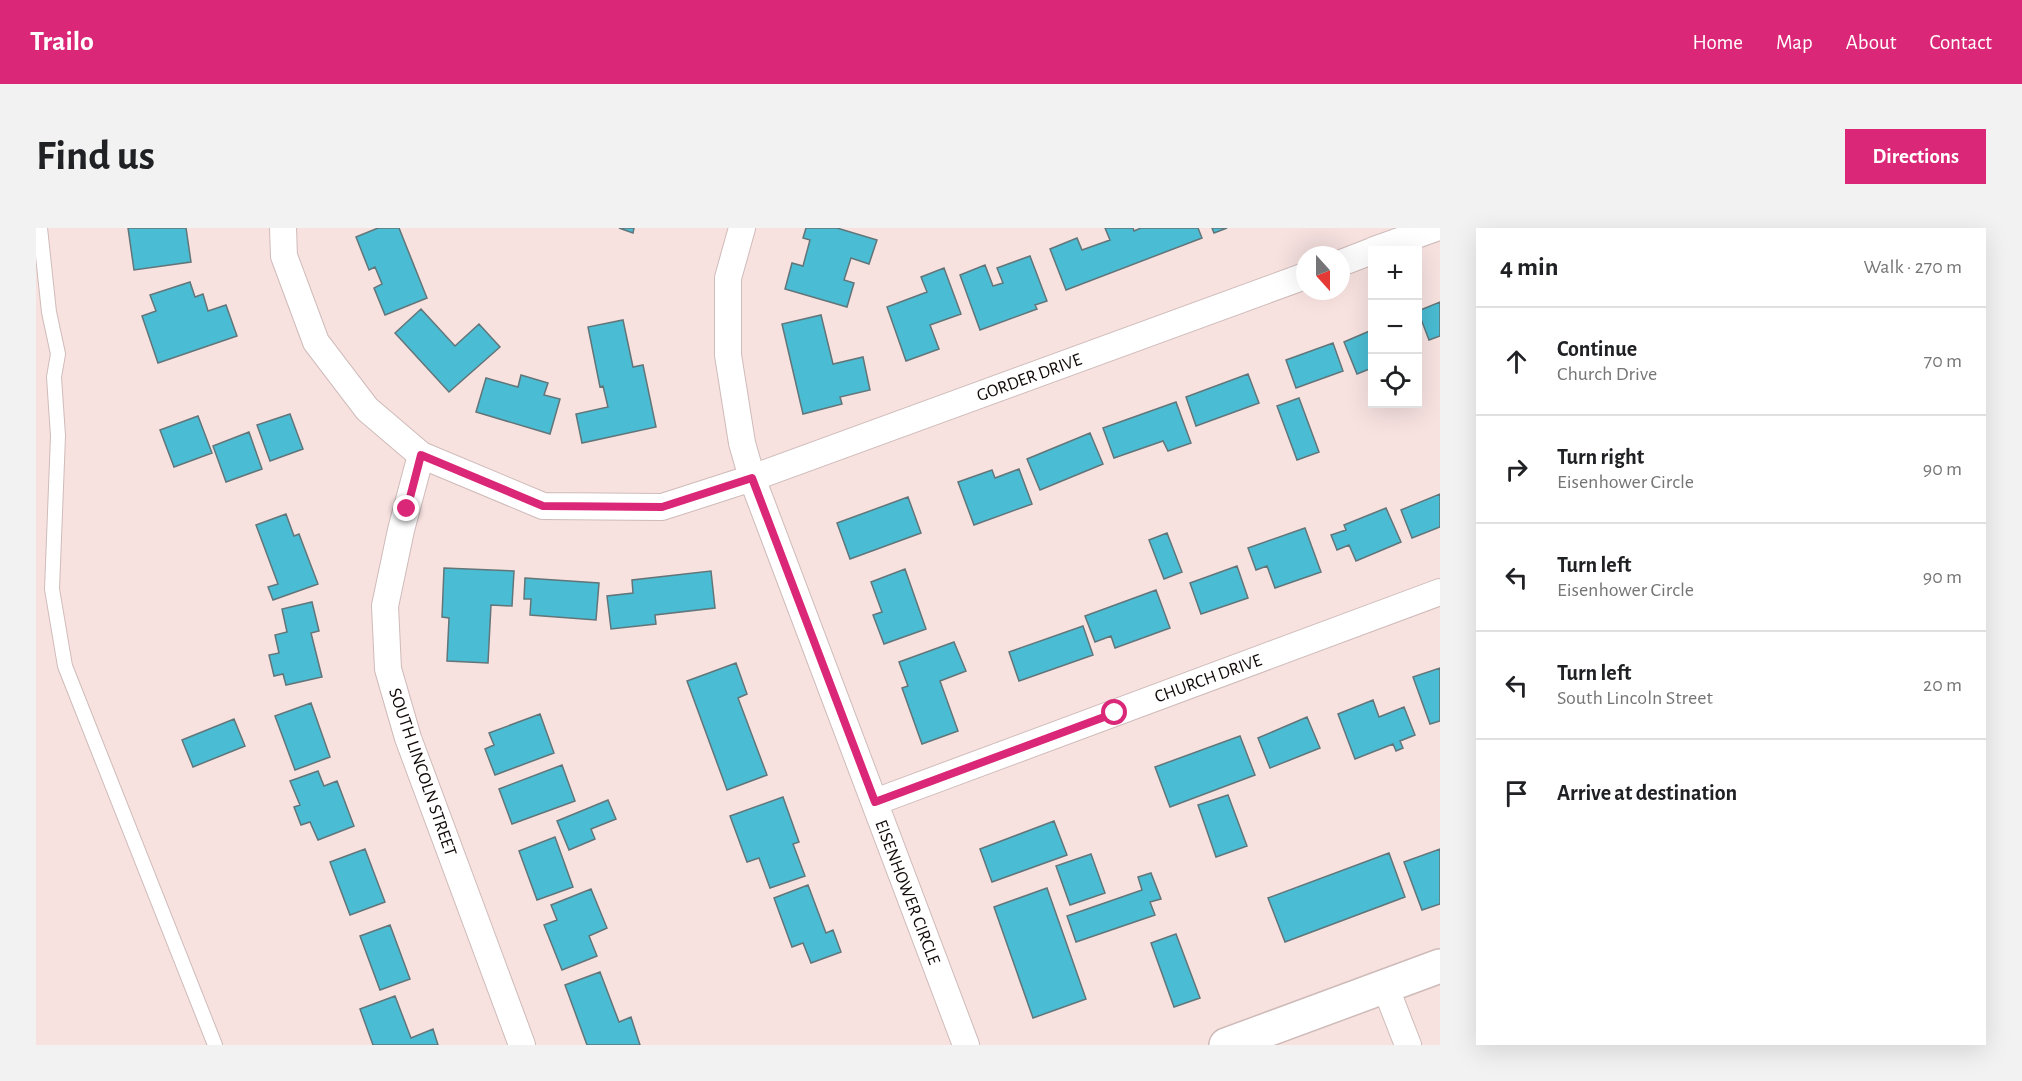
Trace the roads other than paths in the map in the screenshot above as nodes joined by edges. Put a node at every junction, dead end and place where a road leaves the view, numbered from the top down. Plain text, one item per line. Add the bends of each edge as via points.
1 (40, 228) edge
2 (283, 228) edge
3 (742, 228) edge
4 (1436, 228) edge
5 (1387, 246) edge
6 (1368, 253) edge
7 (1350, 260) edge
8 (1296, 279) edge
9 (421, 455) junction
10 (752, 478) junction
11 (1440, 592) edge
12 (875, 802) junction
13 (1440, 966) edge
14 (1385, 986) junction
15 (214, 1045) edge
16 (522, 1045) edge
17 (966, 1045) edge
18 (1226, 1045) edge
19 (1408, 1045) edge

1 - 15 lane via 58,354 54,377 58,436 52,590 65,666
2 - 9 street via 284,256 316,342 367,409
3 - 10 street, EISENHOWER CIRCLE via 728,278 728,355 742,443
4 - 5 street
6 - 7 street
8 - 10 street, GORDER DRIVE
9 - 10 street via 543,506 662,507
9 - 16 street, SOUTH LINCOLN STREET via 386,606 388,669 408,738
10 - 12 street, EISENHOWER CIRCLE
11 - 12 street, CHURCH DRIVE
12 - 17 street, EISENHOWER CIRCLE
13 - 14 main road
14 - 18 main road
14 - 19 street

